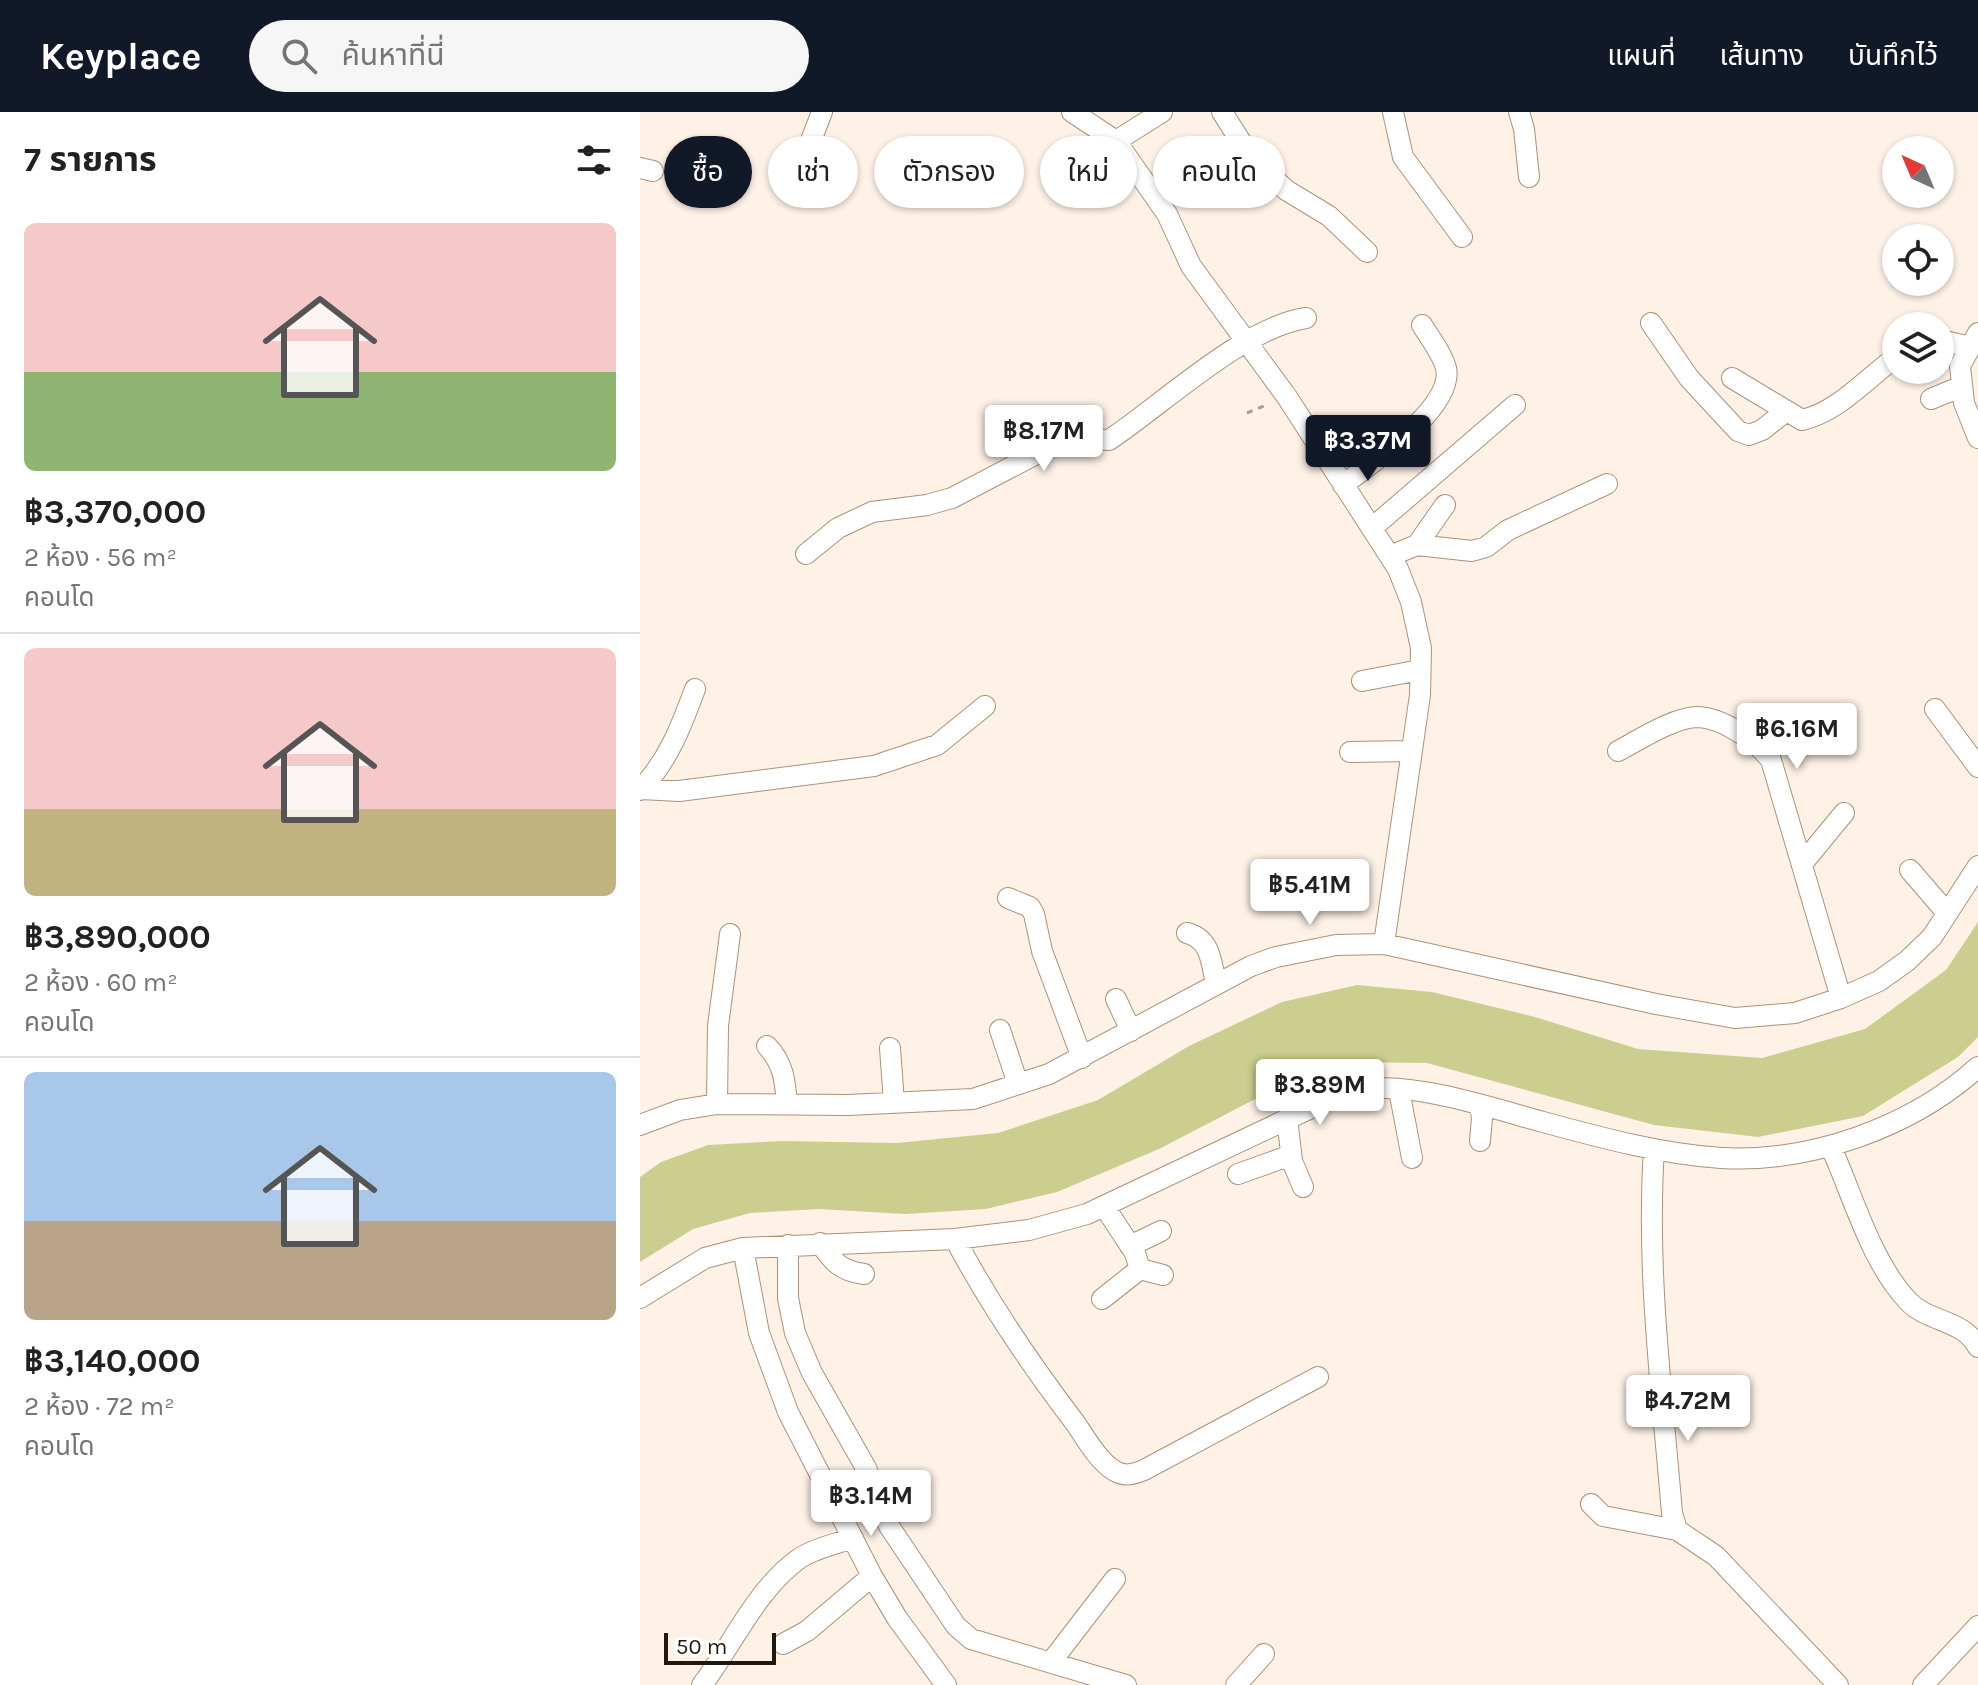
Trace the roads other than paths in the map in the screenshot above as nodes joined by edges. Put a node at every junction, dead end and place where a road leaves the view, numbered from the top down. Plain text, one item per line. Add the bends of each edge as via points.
1 (822, 112) edge
2 (1072, 112) edge
3 (1162, 112) edge
4 (1222, 112) edge
5 (1393, 112) edge
6 (1519, 112) edge
7 (813, 136) edge
8 (1108, 136) edge
9 (1124, 136) edge
10 (1137, 171) edge
11 (1529, 177) dead end
12 (1462, 237) dead end
13 (1367, 252) dead end
14 (1306, 318) dead end
15 (1651, 323) dead end
16 (1422, 325) dead end
17 (1974, 340) edge
18 (1245, 343) junction
19 (1882, 368) edge
20 (1732, 378) dead end
21 (1962, 386) junction
22 (1931, 399) dead end
23 (1515, 405) dead end
24 (1785, 412) junction
25 (1978, 438) edge
26 (1607, 484) dead end
27 (1343, 485) junction
28 (1445, 505) dead end
29 (1372, 528) junction
30 (1417, 545) junction
31 (806, 554) dead end
32 (1390, 556) junction
33 (1420, 670) junction
34 (1362, 681) dead end
35 (695, 689) dead end
36 (985, 706) dead end
37 (1935, 709) dead end
38 (1411, 751) junction
39 (1618, 751) dead end
40 (1350, 752) dead end
41 (1978, 767) edge
42 (641, 790) edge
43 (1844, 813) dead end
44 (1802, 864) junction
45 (1978, 866) edge
46 (1910, 870) dead end
47 (1008, 898) dead end
48 (1947, 913) junction
49 (1187, 933) dead end
50 (730, 934) dead end
51 (1384, 944) junction
52 (1216, 983) junction
53 (1841, 998) junction
54 (1116, 999) dead end
55 (1000, 1030) dead end
56 (1131, 1031) junction
57 (767, 1046) dead end
58 (890, 1048) dead end
59 (1082, 1058) junction
60 (1978, 1067) edge
61 (1018, 1084) junction
62 (1399, 1090) junction
63 (894, 1103) junction
64 (717, 1104) junction
65 (787, 1104) junction
66 (1480, 1105) junction
67 (1287, 1118) junction
68 (640, 1125) edge
69 (1480, 1141) dead end
70 (1831, 1147) junction
71 (1654, 1149) junction
72 (1291, 1155) junction
73 (1412, 1158) dead end
74 (1238, 1174) dead end
75 (1303, 1187) dead end
76 (1104, 1206) junction
77 (1161, 1231) dead end
78 (955, 1239) junction
79 (820, 1243) junction
80 (788, 1245) junction
81 (1130, 1246) junction
82 (743, 1248) junction
83 (1140, 1269) junction
84 (864, 1274) dead end
85 (1163, 1275) dead end
86 (640, 1298) edge
87 (1102, 1299) dead end
88 (1978, 1347) edge
89 (1318, 1377) dead end
90 (1591, 1504) dead end
91 (1677, 1530) junction
92 (853, 1538) junction
93 (872, 1576) junction
94 (1115, 1579) dead end
95 (1978, 1626) edge
96 (783, 1644) dead end
97 (1264, 1654) dead end
98 (1051, 1662) junction
99 (702, 1685) edge
100 (946, 1685) edge
101 (1126, 1685) edge
102 (1236, 1685) edge
103 (1838, 1685) edge
104 (1923, 1685) edge

1 - 7 street
2 - 8 street
3 - 9 street
4 - 13 street via 1250,156
5 - 12 street via 1403,157
6 - 11 street
10 - 18 street via 1167,214 1191,266
14 - 18 street
15 - 24 street via 1689,378 1738,431 1749,435 1762,430
16 - 27 street via 1446,370 1444,388 1401,440
17 - 21 street via 1960,366
18 - 27 street
18 - 31 street via 1109,440 1067,438 952,498 872,512 838,528
19 - 24 street via 1814,417 1802,420
20 - 24 street
21 - 22 street
21 - 25 street
23 - 29 street
26 - 30 street via 1508,530 1486,547 1472,551
27 - 29 street
28 - 30 street
29 - 32 street
30 - 32 street
32 - 33 street via 1411,602
33 - 34 street
33 - 38 street
35 - 42 street via 676,740
36 - 42 street via 937,745 874,766 679,791
37 - 41 street
38 - 40 street
38 - 51 street
39 - 44 street via 1680,720 1699,717 1737,731 1771,760
43 - 44 street
44 - 53 street
45 - 48 street
46 - 48 street
47 - 59 street via 1034,914 1042,951
48 - 53 street via 1907,961
49 - 52 street via 1206,944
50 - 64 street via 718,1026
51 - 52 street via 1305,951 1251,966
51 - 53 street via 1735,1018 1795,1013
52 - 56 street
54 - 56 street
55 - 61 street
56 - 59 street
57 - 65 street via 784,1071
58 - 63 street
59 - 61 street
60 - 70 street via 1906,1117
61 - 63 street via 973,1099
62 - 66 street
62 - 67 street via 1374,1089 1330,1099
62 - 73 street
63 - 65 street
64 - 65 street
64 - 68 street
66 - 69 street
66 - 71 street
67 - 72 street
67 - 76 street
70 - 71 street via 1723,1158
70 - 88 street via 1879,1262 1895,1286 1921,1312 1964,1330
71 - 91 street via 1653,1284
72 - 74 street
72 - 75 street
76 - 78 street via 1029,1230
76 - 81 street
77 - 81 street
78 - 79 street
78 - 89 street via 1011,1335 1114,1471 1129,1475 1144,1470
79 - 80 street
79 - 84 street via 833,1263
80 - 82 street
80 - 98 street via 788,1298 795,1333 866,1468 889,1526 956,1626 971,1639
81 - 83 street
82 - 86 street via 705,1258
82 - 92 street via 759,1333 788,1412
83 - 85 street
83 - 87 street
90 - 91 street via 1603,1516
91 - 103 street via 1716,1556
92 - 93 street
92 - 99 street via 803,1556 783,1572
93 - 96 street via 807,1631
93 - 100 street
94 - 98 street
95 - 104 street
97 - 102 street
98 - 101 street

